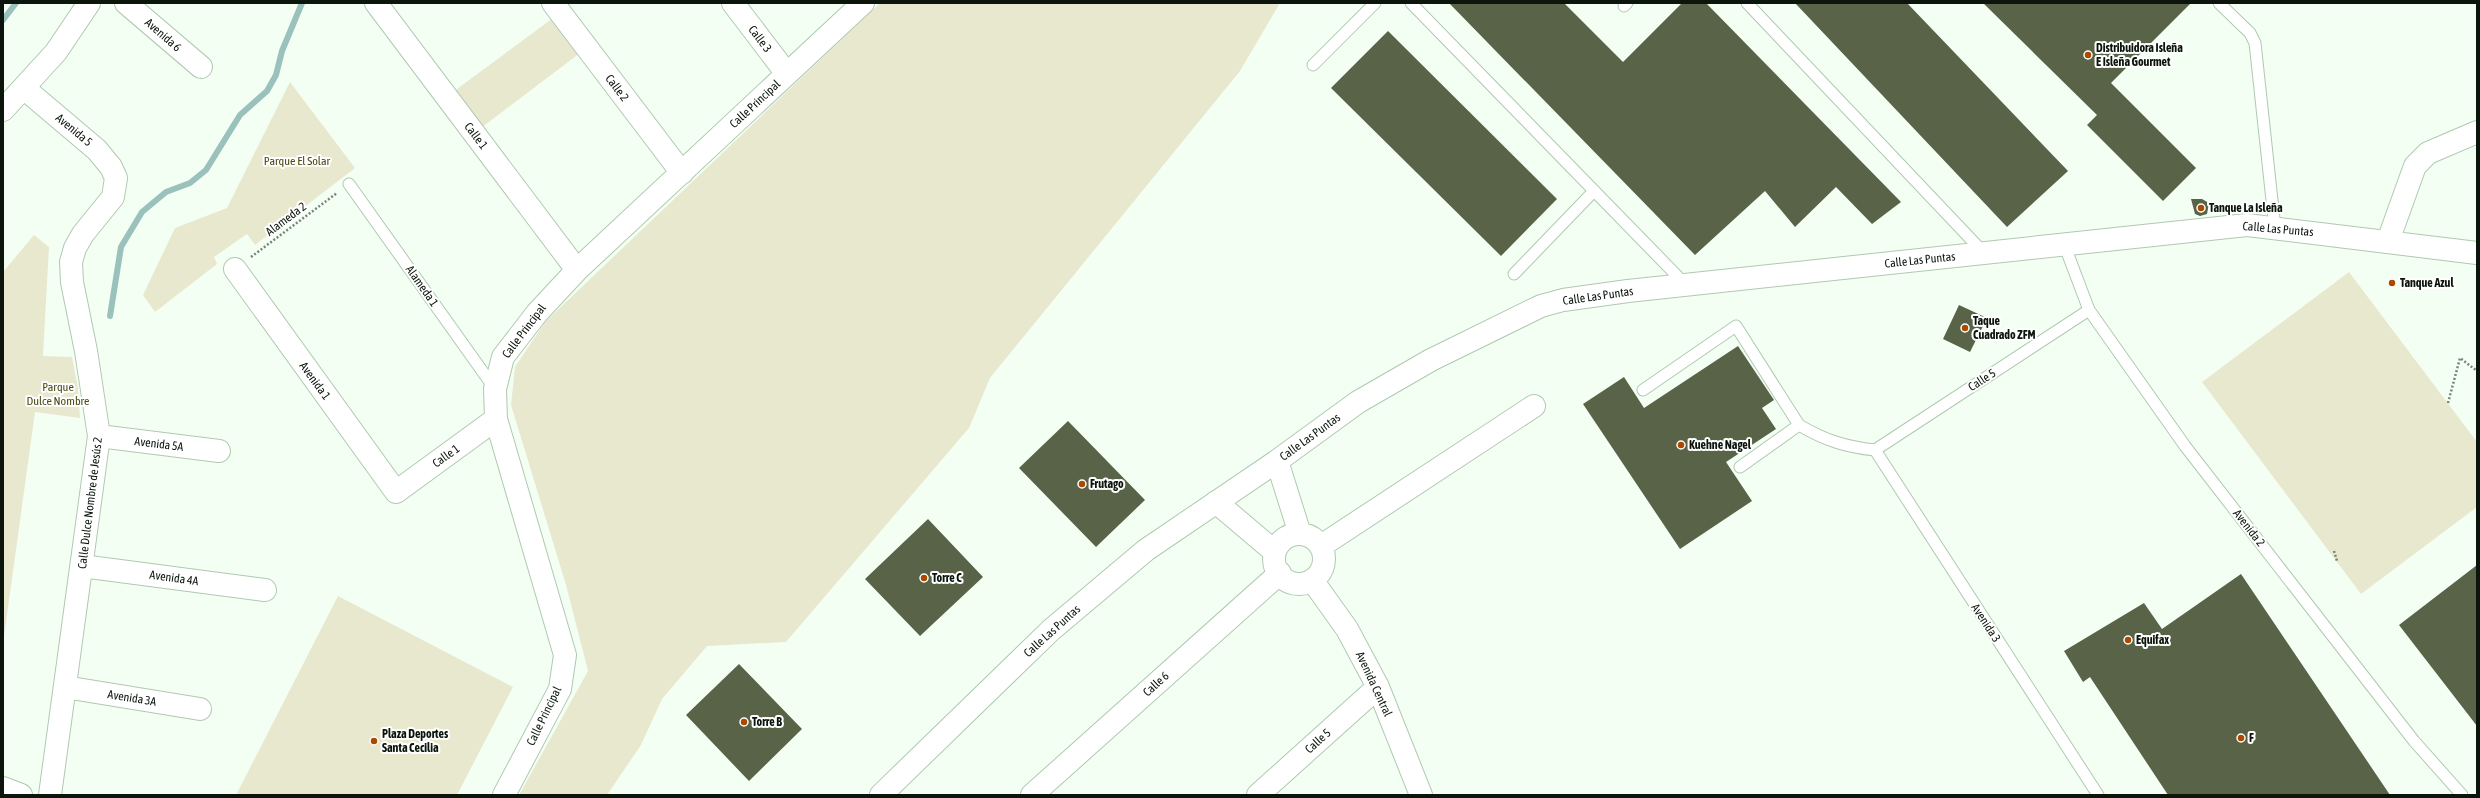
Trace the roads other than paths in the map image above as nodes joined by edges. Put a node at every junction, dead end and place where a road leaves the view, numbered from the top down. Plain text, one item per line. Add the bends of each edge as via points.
1 (89, 3) edge
2 (126, 3) edge
3 (376, 3) edge
4 (553, 3) edge
5 (733, 3) edge
6 (863, 3) edge
7 (1375, 3) edge
8 (1411, 3) edge
9 (1747, 3) edge
10 (2219, 3) edge
11 (1313, 65) dead end
12 (200, 67) dead end
13 (787, 74) junction
14 (25, 89) junction
15 (3, 110) edge
16 (2477, 132) edge
17 (682, 173) junction
18 (116, 178) joint
19 (349, 184) road end
20 (1594, 191) junction
21 (2275, 228) junction
22 (2388, 241) junction
23 (2064, 244) junction
24 (1984, 253) junction
25 (2477, 253) edge
26 (235, 269) road end
27 (577, 270) junction
28 (1514, 274) dead end
29 (1686, 285) junction
30 (2089, 310) junction
31 (495, 389) junction
32 (1643, 390) dead end
33 (1534, 406) dead end
34 (496, 419) junction
35 (1799, 425) junction
36 (99, 436) junction
37 (1875, 450) junction
38 (219, 451) dead end
39 (1277, 461) junction
40 (1740, 467) dead end
41 (396, 492) joint
42 (1216, 502) junction
43 (1300, 534) junction
44 (1321, 546) junction
45 (1275, 552) junction
46 (82, 566) junction
47 (1280, 574) junction
48 (1312, 580) junction
49 (265, 590) dead end
50 (65, 687) junction
51 (1378, 687) junction
52 (200, 709) dead end
53 (3, 788) edge
54 (21, 795) edge
55 (50, 795) edge
56 (504, 795) edge
57 (881, 795) edge
58 (1032, 795) edge
59 (1258, 795) edge
60 (1421, 795) edge
61 (2098, 795) edge
62 (2462, 795) edge

1 - 14 street via 60,47
2 - 12 street, Avenida 6
3 - 27 street, Calle 1
4 - 17 street, Calle 2
5 - 13 street, Calle 3
6 - 13 street, Calle Principal
7 - 11 lane
8 - 20 lane
9 - 24 lane
10 - 21 lane via 2250,33 2255,43
13 - 17 street, Calle Principal
14 - 15 street
14 - 18 street, Avenida 5 via 101,154
16 - 22 street via 2428,153 2415,166
17 - 27 street, Calle Principal
18 - 36 street, Calle Dulce Nombre de Jesús 2 via 113,197 83,234 71,262 72,282
19 - 31 lane, Alameda 1
20 - 28 lane
20 - 29 lane
21 - 22 street, Calle Las Puntas
21 - 23 street, Calle Las Puntas via 2247,224
22 - 25 street, Calle Las Puntas
23 - 24 street, Calle Las Puntas
23 - 30 lane, Avenida 2
24 - 29 street, Calle Las Puntas
26 - 41 street, Avenida 1
27 - 31 street, Calle Principal via 537,313 503,357
29 - 39 street, Calle Las Puntas via 1563,300 1523,313 1431,360 1358,402
30 - 37 lane, Calle 5
30 - 62 lane, Avenida 2 via 2185,446 2414,741
31 - 34 street, Calle Principal
32 - 35 lane via 1736,326
33 - 44 street
34 - 41 street, Calle 1
34 - 56 street, Calle Principal via 565,655 560,689
35 - 37 lane via 1821,438 1846,446
35 - 40 lane
36 - 38 street, Avenida 5A
36 - 46 street, Calle Dulce Nombre de Jesús 2
37 - 61 lane, Avenida 3
39 - 42 street, Calle Las Puntas
39 - 43 street
42 - 45 street
42 - 57 street, Calle Las Puntas via 1146,550 1051,630
43 - 44 street via 1315,539
43 - 45 street via 1284,538
44 - 48 street via 1324,562 1322,570
45 - 47 street via 1274,560
46 - 49 street, Avenida 4A
46 - 50 street, Calle Dulce Nombre de Jesús 2
47 - 48 street via 1294,583
47 - 58 street, Calle 6
48 - 51 street, Avenida Central via 1347,629
50 - 52 street, Avenida 3A
50 - 55 street, Calle Dulce Nombre de Jesús 2
51 - 59 street, Calle 5
51 - 60 street, Avenida Central
53 - 54 street

